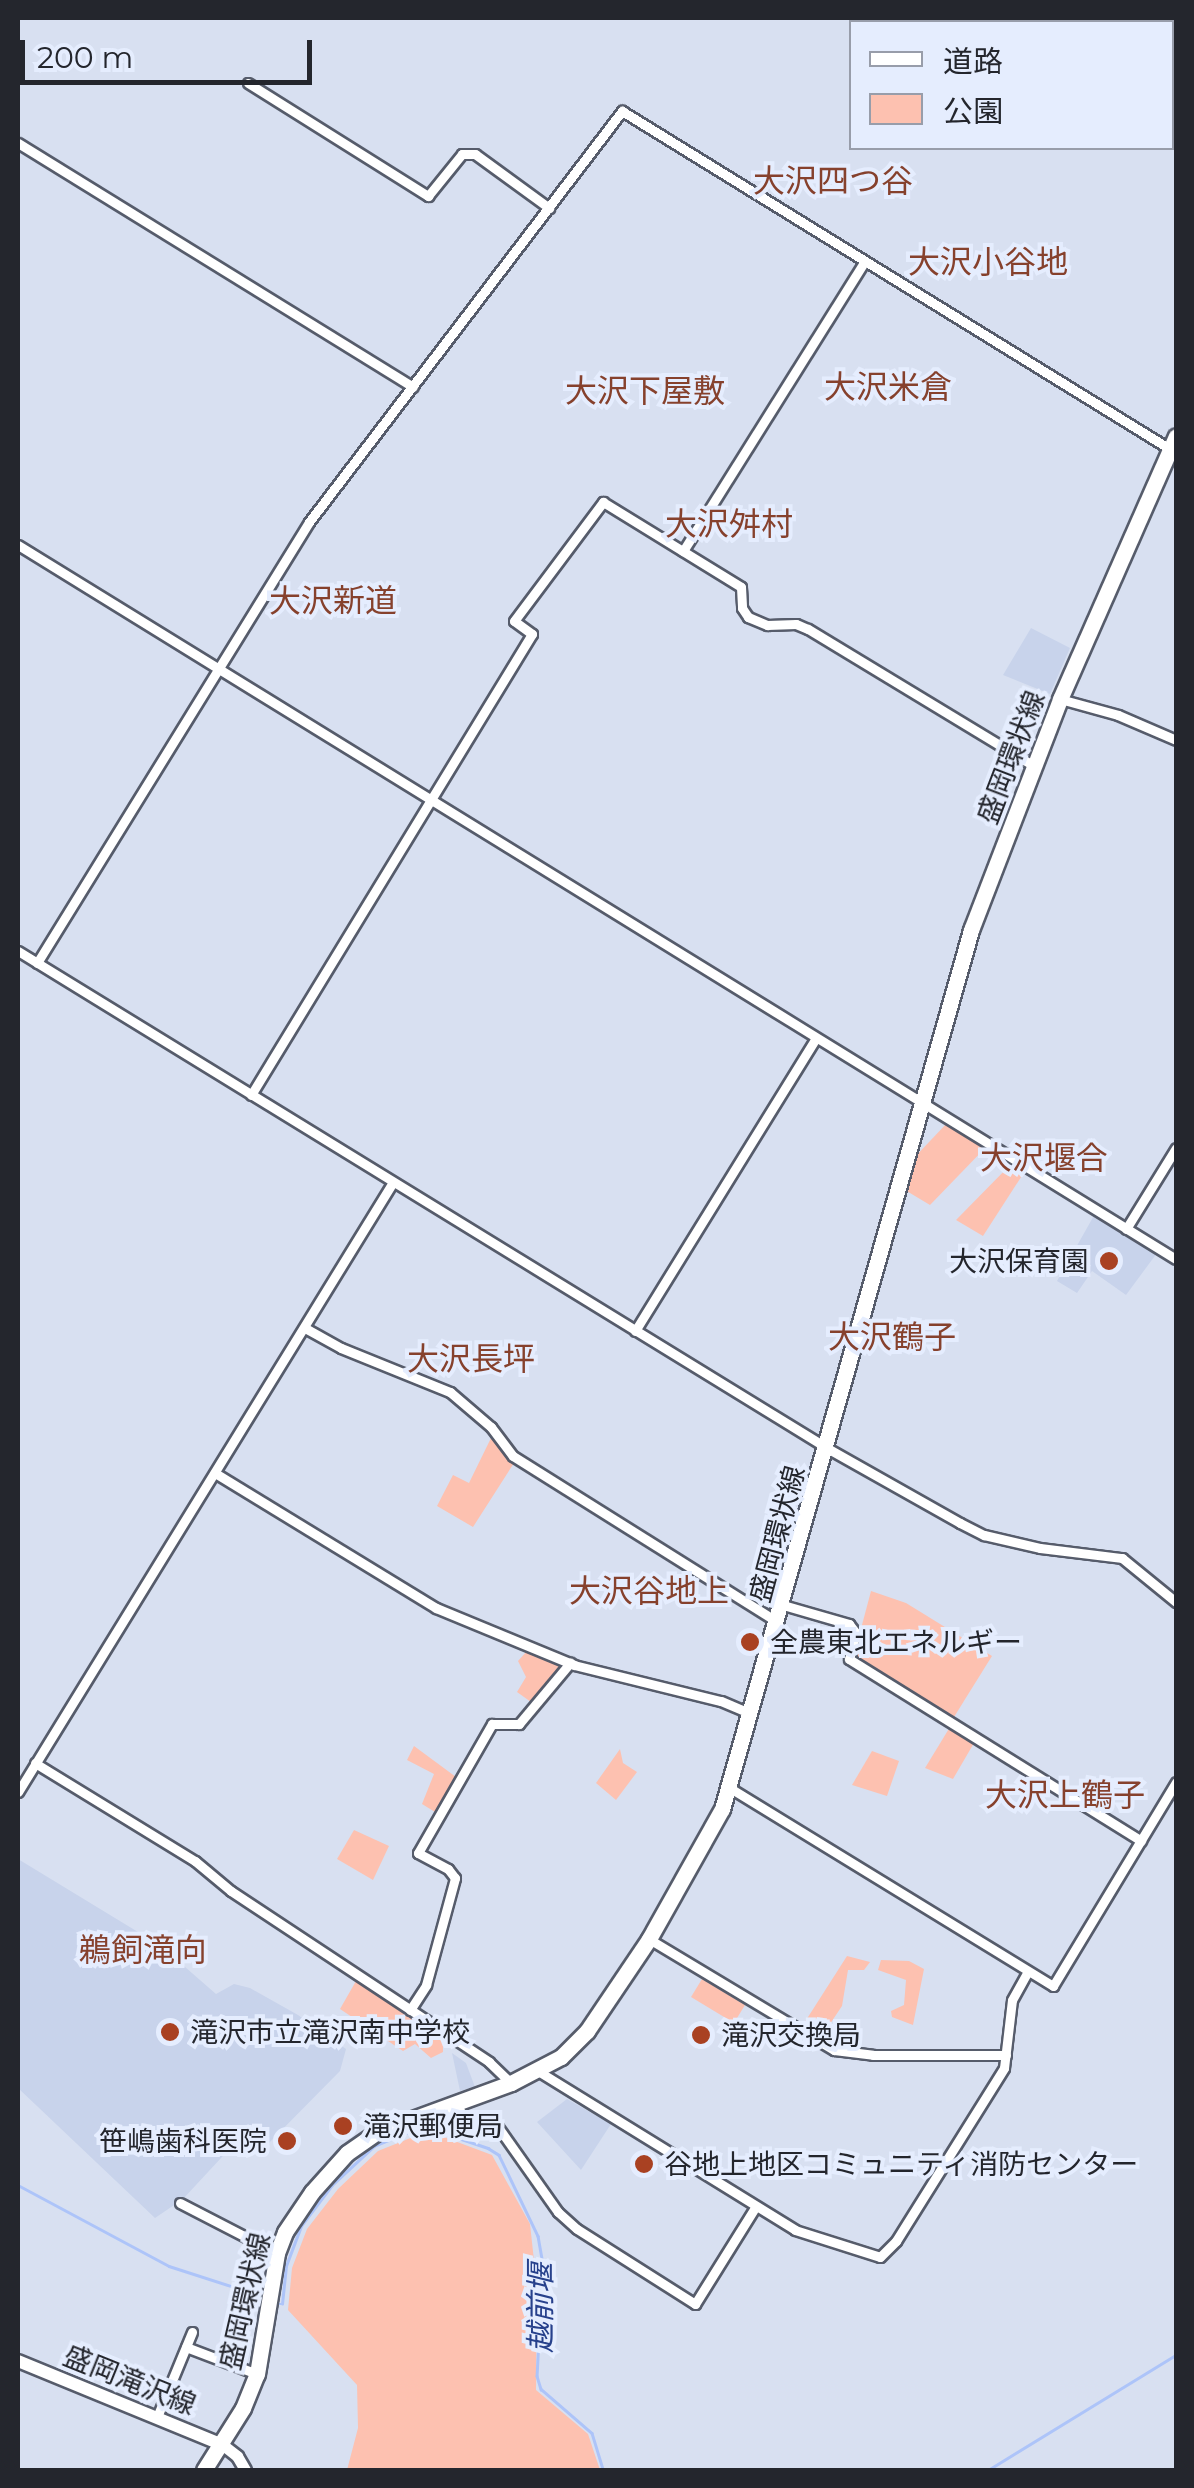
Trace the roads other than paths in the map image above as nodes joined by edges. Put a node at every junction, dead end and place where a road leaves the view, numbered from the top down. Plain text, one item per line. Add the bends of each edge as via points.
1 (248, 83) dead end
2 (18, 143) edge
3 (549, 208) junction
4 (865, 260) junction
5 (413, 387) junction
6 (1173, 450) edge
7 (18, 544) edge
8 (683, 551) junction
9 (220, 669) junction
10 (1060, 699) junction
11 (1176, 740) edge
12 (1033, 765) junction
13 (433, 798) junction
14 (18, 952) edge
15 (37, 963) junction
16 (816, 1038) junction
17 (251, 1095) junction
18 (922, 1100) junction
19 (1176, 1148) edge
20 (394, 1182) junction
21 (1126, 1229) junction
22 (1176, 1259) edge
23 (305, 1328) junction
24 (635, 1331) junction
25 (826, 1448) junction
26 (216, 1473) junction
27 (1176, 1602) edge
28 (783, 1605) junction
29 (779, 1622) junction
30 (570, 1663) junction
31 (752, 1715) junction
32 (35, 1763) junction
33 (1176, 1782) edge
34 (730, 1788) junction
35 (18, 1792) edge
36 (1141, 1840) junction
37 (649, 1939) junction
38 (1027, 1972) junction
39 (410, 2010) junction
40 (1006, 2055) junction
41 (538, 2071) junction
42 (511, 2083) junction
43 (456, 2102) junction
44 (180, 2203) dead end
45 (756, 2206) junction
46 (277, 2253) junction
47 (192, 2332) dead end
48 (186, 2347) junction
49 (18, 2361) edge
50 (258, 2374) junction
51 (157, 2417) junction
52 (222, 2445) junction
53 (204, 2470) edge
54 (245, 2470) edge

1 - 3 street via 428,196 462,154 475,154
2 - 5 street
3 - 4 street via 622,111
3 - 5 street
4 - 6 street
4 - 8 street
5 - 9 street via 309,522
6 - 10 main road, 盛岡環状線
7 - 9 street
8 - 12 street via 741,587 748,617 808,628
8 - 13 street via 603,502 514,621 532,634
9 - 13 street
9 - 15 street
10 - 11 street
10 - 12 main road, 盛岡環状線
12 - 18 main road, 盛岡環状線 via 971,930
13 - 16 street
13 - 17 street
14 - 15 street
15 - 17 street
16 - 18 street
16 - 24 street
17 - 20 street
18 - 21 street
18 - 25 main road, 盛岡環状線
19 - 21 street
20 - 23 street
20 - 24 street
21 - 22 street
23 - 26 street
23 - 29 street via 450,1392 492,1427 513,1456
24 - 25 street
25 - 27 street via 984,1535 1122,1558
25 - 28 main road, 盛岡環状線
26 - 30 street via 436,1608
26 - 32 street
28 - 29 main road, 盛岡環状線
28 - 36 street via 848,1624 856,1633 849,1659
29 - 31 main road, 盛岡環状線
30 - 31 street
30 - 39 street via 519,1724 492,1724 418,1853 454,1878 426,1985
31 - 34 main road, 盛岡環状線
32 - 35 street
32 - 39 street via 195,1861
33 - 36 street
34 - 37 main road, 盛岡環状線
34 - 38 street
36 - 38 street via 1053,1986
37 - 40 street via 834,2050
37 - 41 main road, 盛岡環状線 via 587,2031
38 - 40 street via 1012,2000
39 - 42 street
40 - 45 street via 994,2085 880,2258 796,2230
41 - 42 main road, 盛岡環状線
41 - 45 street
42 - 43 main road, 盛岡環状線
43 - 45 street via 464,2119 498,2127 576,2229 695,2304
43 - 46 main road, 盛岡環状線 via 408,2117 346,2153 294,2215
44 - 46 street
46 - 50 main road, 盛岡環状線
47 - 48 street
48 - 50 street
48 - 51 street
49 - 51 main road, 盛岡滝沢線
50 - 52 main road, 盛岡環状線
51 - 52 main road, 盛岡滝沢線
52 - 53 main road, 盛岡環状線
52 - 54 street

